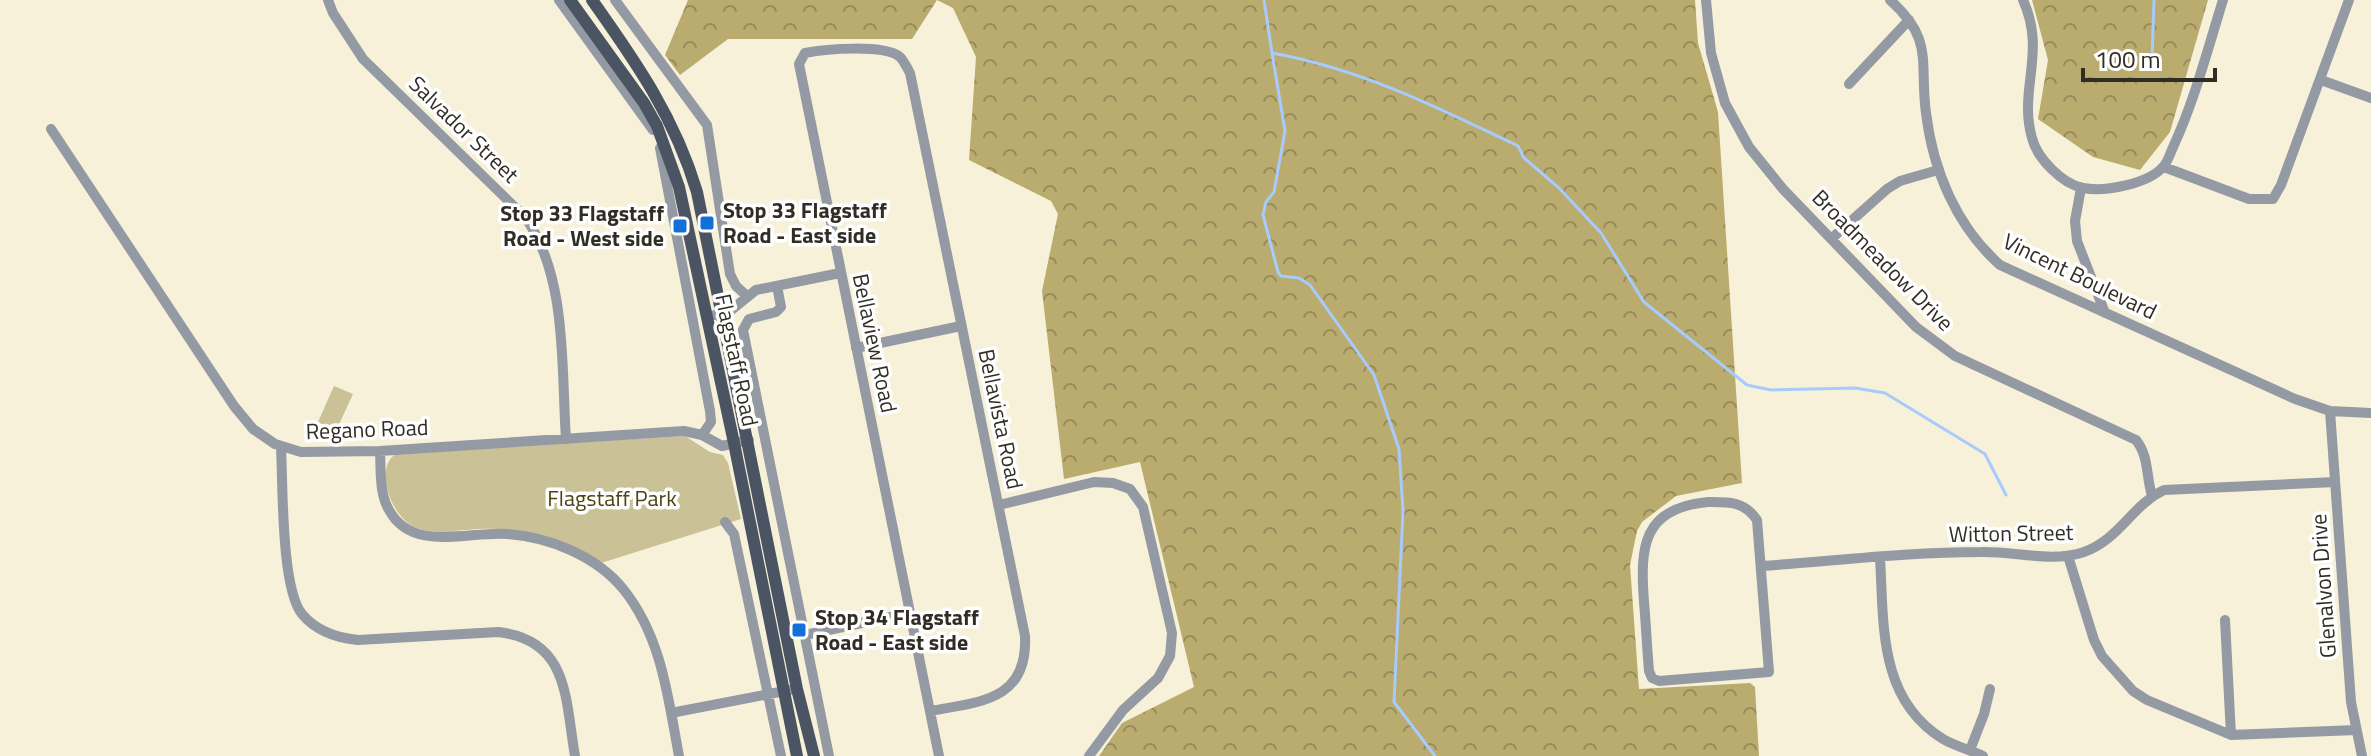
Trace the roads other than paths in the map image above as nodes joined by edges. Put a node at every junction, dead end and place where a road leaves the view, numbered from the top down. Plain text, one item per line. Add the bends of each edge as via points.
1 (328, 0) edge
2 (559, 0) edge
3 (570, 0) edge
4 (592, 0) edge
5 (615, 0) edge
6 (1706, 0) edge
7 (1890, 0) edge
8 (2023, 0) edge
9 (2223, 0) edge
10 (2349, 0) edge
11 (1909, 20) junction
12 (910, 73) joint
13 (2321, 80) junction
14 (1849, 84) dead end
15 (2371, 98) edge
16 (51, 129) dead end
17 (2164, 167) junction
18 (1938, 170) junction
19 (2081, 188) junction
20 (1831, 239) junction
21 (840, 273) junction
22 (777, 286) junction
23 (747, 296) junction
24 (2105, 313) junction
25 (723, 314) junction
26 (707, 317) junction
27 (961, 326) junction
28 (856, 348) junction
29 (2330, 411) junction
30 (2371, 413) edge
31 (702, 435) junction
32 (566, 439) junction
33 (749, 440) junction
34 (734, 443) junction
35 (281, 447) junction
36 (380, 451) junction
37 (2335, 482) junction
38 (2152, 496) junction
39 (999, 505) junction
40 (725, 522) dead end
41 (2068, 556) junction
42 (1880, 558) junction
43 (1762, 566) junction
44 (909, 613) junction
45 (2225, 620) dead end
46 (805, 635) junction
47 (797, 689) junction
48 (1990, 689) dead end
49 (776, 692) junction
50 (930, 711) junction
51 (671, 713) junction
52 (2356, 730) junction
53 (2231, 735) junction
54 (1970, 750) junction
55 (575, 756) edge
56 (679, 756) edge
57 (781, 756) edge
58 (797, 756) edge
59 (814, 756) edge
60 (829, 756) edge
61 (939, 756) edge
62 (1089, 756) edge
63 (1983, 756) edge
64 (2362, 756) edge

1 - 32 street, Salvador Street via 363,59 514,206 545,250 557,305
2 - 31 street via 659,143 710,411 711,422
3 - 26 main road, Flagstaff Road via 657,126 679,187
4 - 25 main road, Flagstaff Road via 641,68 686,155
5 - 23 street via 707,125 730,274
6 - 20 street, Broadmeadow Drive via 1711,53 1725,103 1749,147
7 - 11 street, Vincent Boulevard
8 - 19 street via 2035,43 2028,103 2033,141 2045,161
9 - 17 street
10 - 13 street
11 - 14 street
11 - 18 street, Vincent Boulevard via 1920,37 1925,110
12 - 21 street, Bellaview Road via 901,57 884,49 817,50 805,53 799,64
12 - 27 street, Bellavista Road
13 - 15 street
13 - 17 street via 2273,199 2249,199
16 - 35 street, Regano Road via 234,406 253,429
17 - 19 street via 2140,182
18 - 20 street via 1887,189
18 - 24 street, Vincent Boulevard via 1966,229 2000,265
19 - 24 street via 2077,241
20 - 38 street, Broadmeadow Drive via 1916,327 1955,356 2136,440 2147,459
21 - 22 street
21 - 28 street, Bellaview Road
22 - 23 street
22 - 46 street, Flagstaff Road via 781,307 749,319 743,330
23 - 25 street
24 - 29 street, Vincent Boulevard
25 - 26 street
25 - 33 main road, Flagstaff Road
26 - 34 main road, Flagstaff Road
27 - 28 street
27 - 39 street, Bellavista Road
28 - 44 street, Bellaview Road
29 - 30 street, Vincent Boulevard
29 - 37 street, Glenalvon Drive
31 - 32 street, Regano Road via 684,431
31 - 34 street, Regano Road via 722,446
32 - 36 street, Regano Road
33 - 34 street, Regano Road
33 - 47 main road, Flagstaff Road
34 - 49 main road, Flagstaff Road
35 - 36 street, Regano Road via 301,452
35 - 55 street via 289,574 302,614 335,638 498,632 534,641 557,667
36 - 51 street via 383,497 396,521 409,531 426,537 505,533 535,538 564,547 608,573 658,651
37 - 38 street via 2164,490
37 - 52 street, Glenalvon Drive
38 - 41 street, Witton Street via 2101,545
39 - 50 street, Bellavista Road via 1025,636 1023,667 1003,692 981,702
39 - 62 street via 1094,482 1130,489 1143,507 1172,633 1170,656 1158,678 1123,710
40 - 49 street via 734,534
41 - 42 street, Witton Street via 1981,551
41 - 53 street via 2094,640 2116,674 2147,700
42 - 43 street, Witton Street
42 - 54 street via 1886,654 1897,687 1909,710 1928,728
43 - 43 street via 1757,520 1744,505 1684,504 1659,520 1641,566 1652,678 1769,672
44 - 46 street
44 - 50 street, Bellaview Road
45 - 53 street
46 - 60 street, Flagstaff Road
47 - 49 street
47 - 59 main road, Flagstaff Road
48 - 54 street
49 - 51 street
49 - 57 street
49 - 58 main road, Flagstaff Road
50 - 61 street, Bellaview Road
51 - 56 street
52 - 53 street
52 - 64 street, Glenalvon Drive
54 - 63 street

